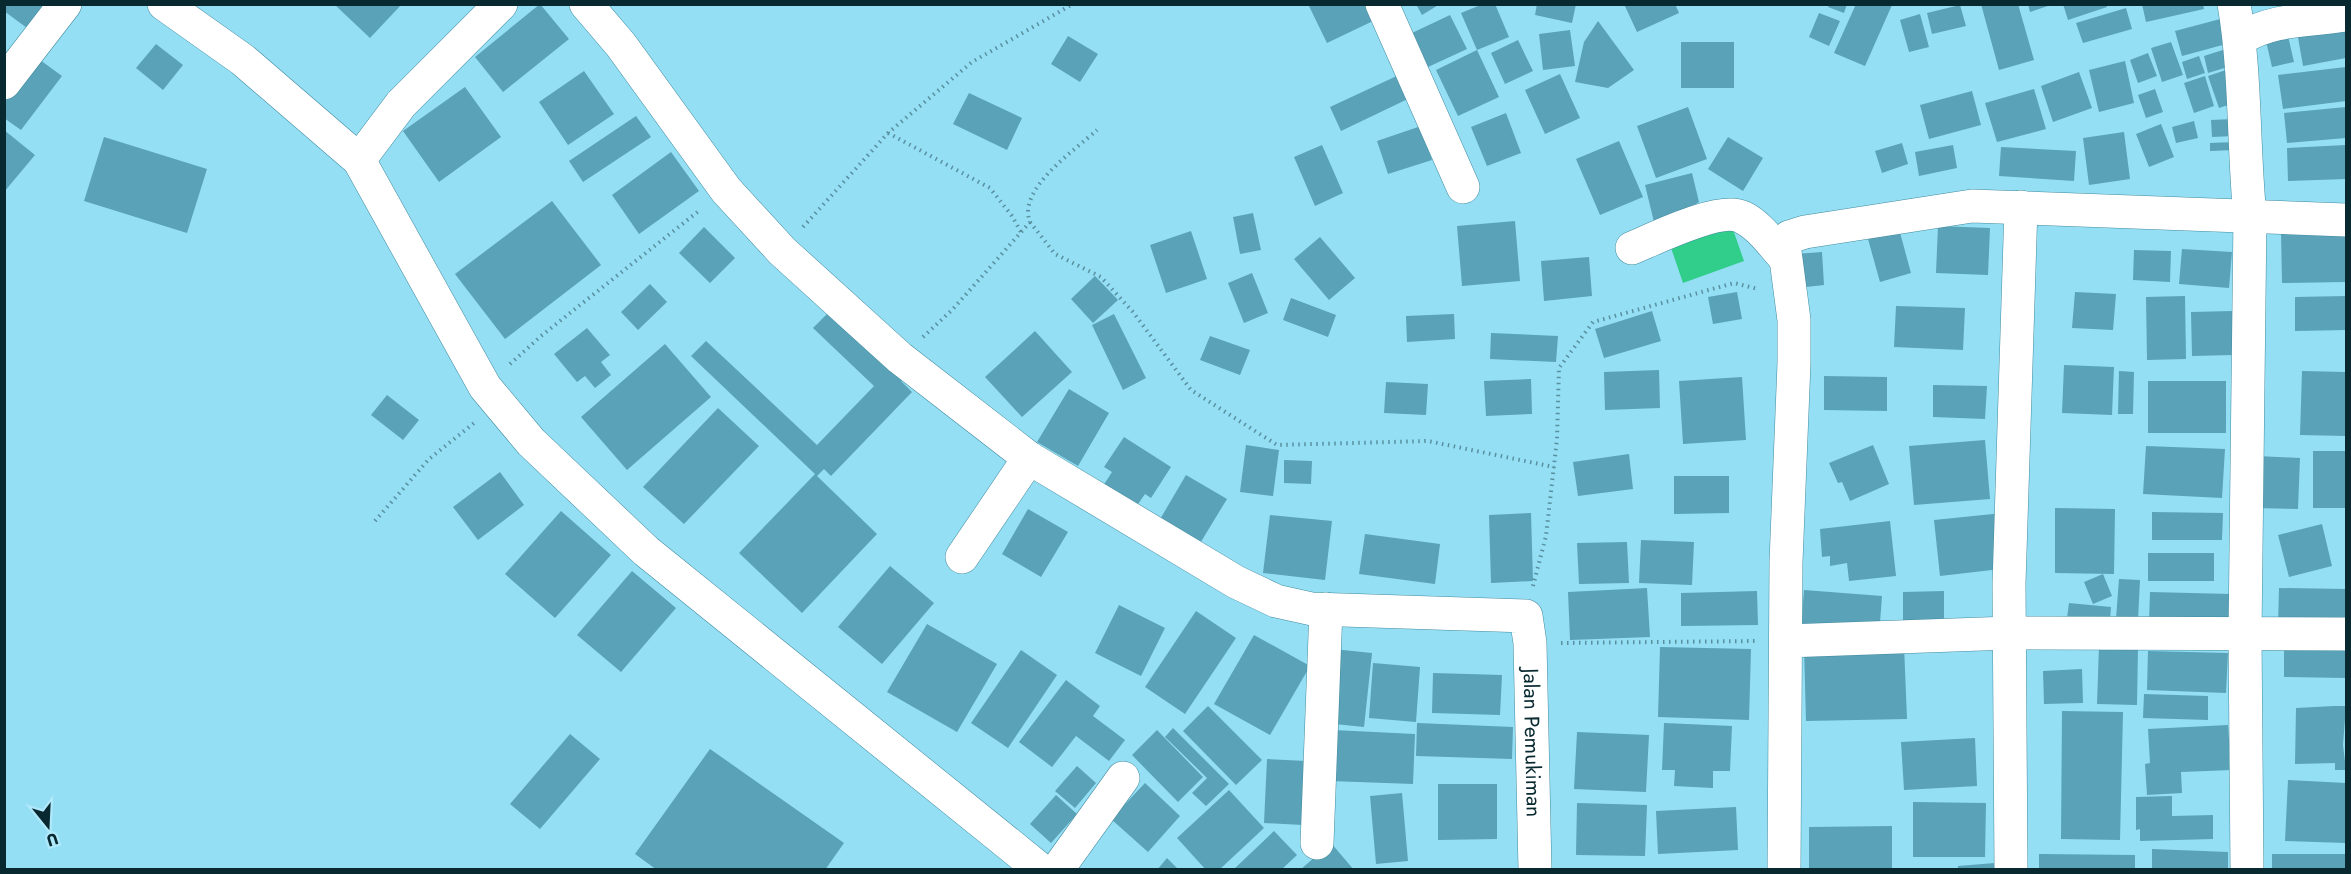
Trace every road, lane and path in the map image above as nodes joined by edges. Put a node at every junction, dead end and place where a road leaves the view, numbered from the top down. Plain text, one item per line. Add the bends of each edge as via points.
1 (65, 4) edge
2 (164, 4) edge
3 (501, 4) edge
4 (586, 4) edge
5 (1073, 4) edge
6 (1382, 4) edge
7 (2234, 4) edge
8 (2346, 15) edge
9 (2240, 39) junction
10 (4, 83) edge
11 (1097, 130) dead end
12 (888, 133) junction
13 (359, 160) junction
14 (1463, 187) dead end
15 (726, 190) junction
16 (2022, 207) junction
17 (2250, 217) junction
18 (2346, 220) edge
19 (1030, 222) junction
20 (1021, 232) junction
21 (1632, 248) dead end
22 (782, 251) junction
23 (1785, 258) junction
24 (1791, 298) junction
25 (900, 358) junction
26 (491, 395) junction
27 (1029, 458) junction
28 (1554, 467) junction
29 (375, 522) dead end
30 (962, 556) dead end
31 (1326, 609) junction
32 (1528, 629) junction
33 (2010, 633) junction
34 (2246, 634) junction
35 (2346, 634) edge
36 (1786, 641) junction
37 (1124, 778) dead end
38 (1317, 843) dead end
39 (1041, 870) edge
40 (1057, 870) edge
41 (1535, 870) edge
42 (1784, 870) edge
43 (2011, 870) edge
44 (2247, 870) edge

1 - 10 street
2 - 13 street via 243,60
3 - 13 street via 401,104
4 - 15 street via 621,45
5 - 12 path via 972,62
6 - 14 street
7 - 9 street
8 - 9 street via 2277,22
9 - 17 street
11 - 19 path via 1032,193 1026,212
12 - 20 path via 990,188
12 - 22 path
13 - 26 street
15 - 22 street
15 - 26 path via 541,336
16 - 17 street
16 - 23 street via 1972,206 1805,232 1789,237 1784,244
16 - 33 street
17 - 18 street
17 - 34 street
19 - 20 path
19 - 28 path via 1055,254 1101,277 1133,312 1191,390 1277,445 1428,441
20 - 25 path via 953,309
21 - 23 street via 1715,216 1740,215
22 - 25 street
23 - 24 street
24 - 28 path via 1734,283 1593,322 1559,368
24 - 36 street via 1794,363
25 - 27 street
26 - 29 path
26 - 39 street via 531,442 646,551
27 - 30 street
27 - 31 street via 1236,582 1276,601
28 - 32 path via 1546,536
31 - 32 street
31 - 38 street
32 - 36 path
32 - 41 street, Jalan Pemukiman
33 - 34 street
33 - 36 street
33 - 43 street
34 - 35 street
34 - 44 street
36 - 42 street
37 - 40 street

